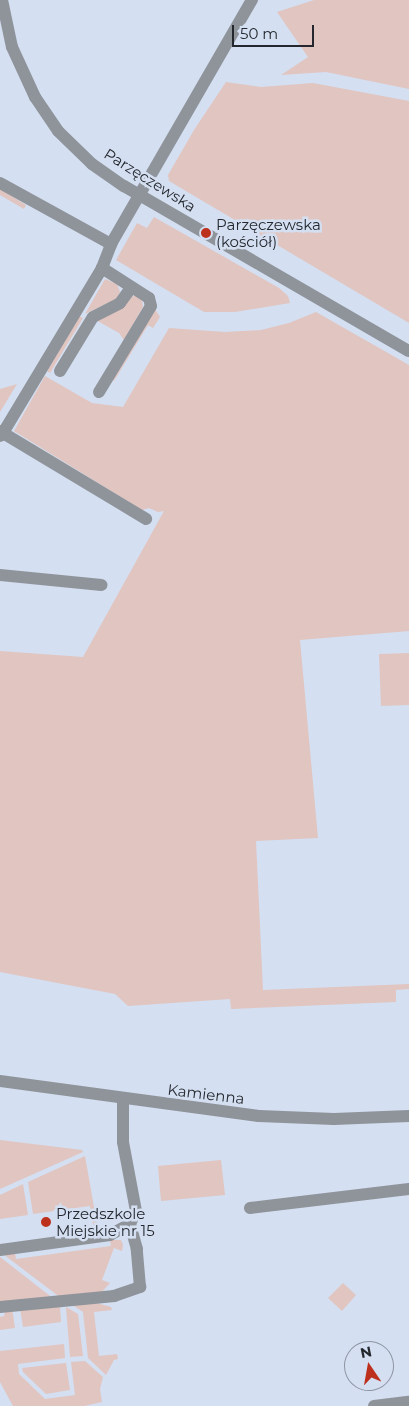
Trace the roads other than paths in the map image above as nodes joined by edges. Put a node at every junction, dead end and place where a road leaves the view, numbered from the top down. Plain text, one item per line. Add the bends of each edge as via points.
1 (2, 0) edge
2 (252, 0) edge
3 (0, 183) edge
4 (139, 195) junction
5 (111, 244) junction
6 (102, 268) junction
7 (131, 288) junction
8 (409, 351) edge
9 (60, 371) dead end
10 (99, 392) dead end
11 (1, 433) edge
12 (146, 519) dead end
13 (0, 575) edge
14 (102, 584) dead end
15 (0, 1080) edge
16 (123, 1099) junction
17 (409, 1116) edge
18 (409, 1189) edge
19 (250, 1208) dead end
20 (130, 1224) junction
21 (0, 1250) edge
22 (0, 1306) edge
23 (409, 1402) edge
24 (374, 1406) edge

1 - 4 street, Parzęczewska via 6,27 19,67 46,114 92,164
2 - 4 street
3 - 5 street
4 - 5 street
4 - 8 street, Parzęczewska
5 - 6 street
6 - 7 street
6 - 11 street
7 - 9 street via 120,303 93,317
7 - 10 street via 149,298 150,306
11 - 12 street
13 - 14 street
15 - 16 street, Kamienna
16 - 17 street, Kamienna via 259,1116 334,1119
16 - 20 street via 123,1142 136,1211
18 - 19 street
20 - 21 street via 110,1235
20 - 22 street via 136,1240 142,1282 135,1291 114,1296
23 - 24 street

